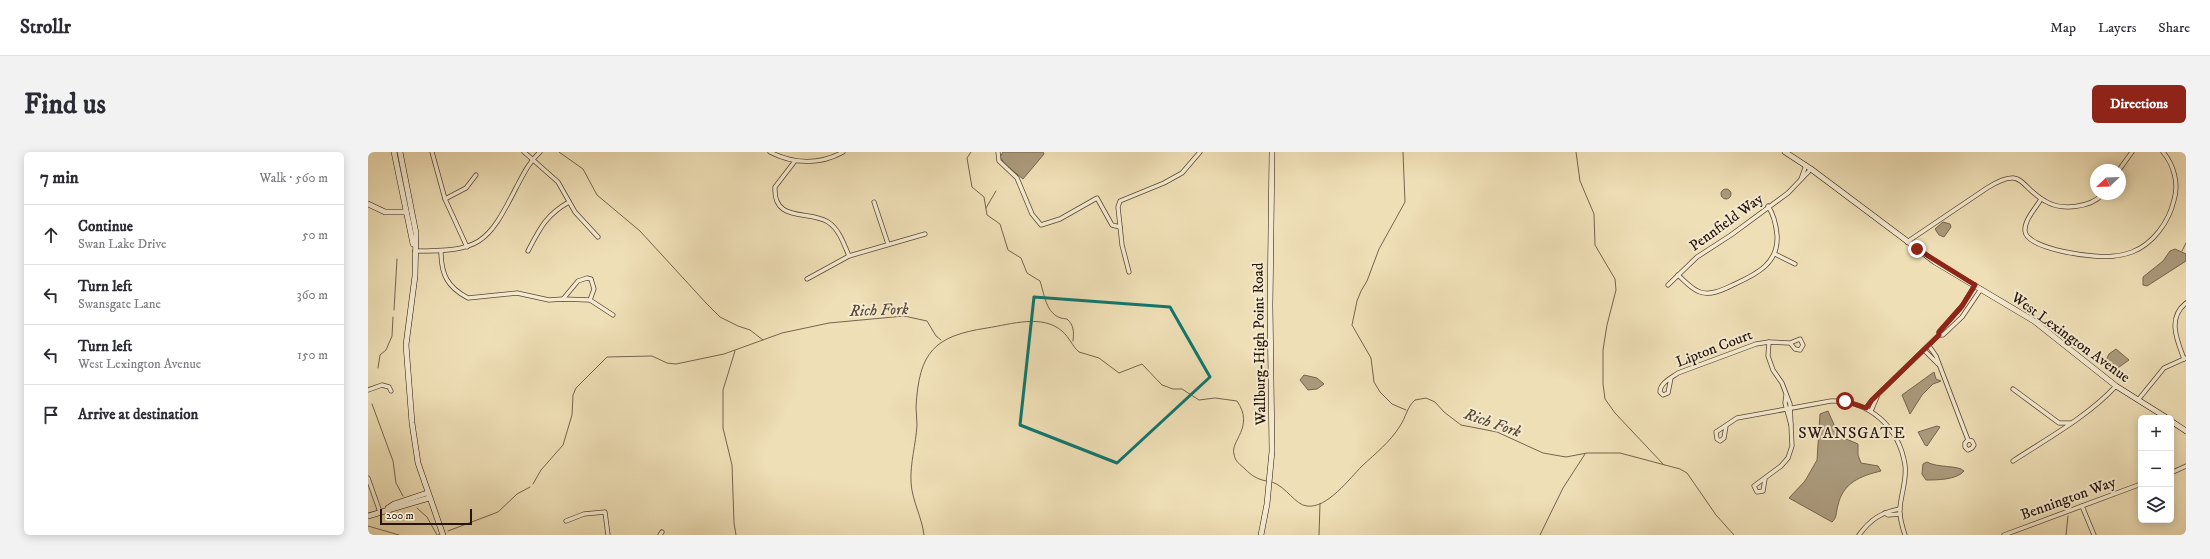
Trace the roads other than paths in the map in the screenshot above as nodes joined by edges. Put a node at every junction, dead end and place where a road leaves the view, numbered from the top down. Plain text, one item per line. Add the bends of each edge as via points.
1 (394, 152) edge
2 (400, 152) edge
3 (432, 152) edge
4 (524, 152) edge
5 (540, 152) edge
6 (770, 152) edge
7 (843, 152) edge
8 (998, 152) edge
9 (1200, 152) edge
10 (1272, 152) edge
11 (1785, 152) edge
12 (2132, 152) edge
13 (2163, 152) edge
14 (533, 160) junction
15 (795, 161) junction
16 (2123, 164) edge
17 (1806, 165) junction
18 (1811, 169) junction
19 (476, 175) dead end
20 (1800, 179) junction
21 (445, 199) junction
22 (2041, 199) junction
23 (2093, 200) edge
24 (569, 202) junction
25 (874, 202) dead end
26 (368, 204) edge
27 (1768, 206) junction
28 (406, 212) junction
29 (1120, 227) junction
30 (925, 234) dead end
31 (598, 237) dead end
32 (1908, 242) junction
33 (888, 244) junction
34 (467, 247) junction
35 (415, 251) junction
36 (441, 251) junction
37 (528, 251) dead end
38 (1775, 254) junction
39 (850, 256) junction
40 (1795, 264) dead end
41 (1129, 272) dead end
42 (1678, 275) junction
43 (807, 279) dead end
44 (1668, 285) dead end
45 (1975, 285) junction
46 (1981, 289) junction
47 (563, 298) junction
48 (590, 300) junction
49 (2186, 302) edge
50 (613, 315) dead end
51 (1939, 335) junction
52 (1768, 342) junction
53 (1790, 343) dead end
54 (1929, 346) junction
55 (1924, 350) junction
56 (2185, 359) edge
57 (1940, 366) junction
58 (1671, 378) junction
59 (2116, 386) junction
60 (2013, 388) dead end
61 (368, 390) edge
62 (391, 391) dead end
63 (1786, 395) junction
64 (1878, 396) junction
65 (2138, 400) junction
66 (1866, 408) junction
67 (1791, 409) junction
68 (1786, 410) junction
69 (1871, 411) junction
70 (2161, 415) edge
71 (2071, 423) junction
72 (2174, 423) edge
73 (1726, 426) dead end
74 (1792, 426) junction
75 (2186, 431) edge
76 (1968, 440) dead end
77 (2013, 461) dead end
78 (2186, 466) edge
79 (2174, 472) edge
80 (368, 478) edge
81 (1765, 479) dead end
82 (368, 482) edge
83 (2138, 485) edge
84 (428, 496) junction
85 (2082, 506) junction
86 (1900, 509) junction
87 (380, 512) junction
88 (1885, 513) junction
89 (1900, 514) junction
90 (368, 516) edge
91 (566, 521) dead end
92 (443, 535) edge
93 (608, 535) edge
94 (1261, 535) edge
95 (1859, 535) edge
96 (1905, 535) edge
97 (2004, 535) edge
98 (2094, 535) edge

1 - 28 street
2 - 35 street via 416,233
3 - 21 street
4 - 14 street
5 - 14 street
6 - 15 street
7 - 15 street via 828,159 812,162
8 - 29 street via 999,161 1018,178 1032,214 1041,225 1060,219 1097,198 1112,225
9 - 29 street via 1182,173 1120,201
10 - 94 street, Wallburg-High Point Road via 1272,451
11 - 17 street, West Lexington Avenue
12 - 16 street
13 - 22 street via 2171,163 2175,177 2176,194 2172,209 2155,236 2132,252 2113,257 2083,256 2050,248 2029,239 2025,233 2025,224
14 - 24 street via 558,182
14 - 34 street via 492,230 477,243
15 - 39 street via 775,187 778,201 792,214 819,218 832,225
17 - 18 street, West Lexington Avenue
17 - 20 street, Pennfield Way
18 - 20 street, Pennfield Way
18 - 32 street, West Lexington Avenue
19 - 21 street via 466,188
20 - 27 street, Pennfield Way via 1788,192
21 - 34 street
22 - 23 street via 2062,206 2077,206
22 - 32 street via 2018,179 2000,180
24 - 31 street
24 - 37 street via 545,220
25 - 33 street
26 - 28 street via 385,212
27 - 38 street via 1776,224
27 - 42 street, Pennfield Way via 1697,257
28 - 35 street
29 - 41 street
30 - 33 street
32 - 45 street, West Lexington Avenue via 1935,262
33 - 39 street
34 - 36 street
35 - 36 street
35 - 84 street via 415,276 406,352 416,452
36 - 47 street via 444,276 460,294 468,298 517,293 549,300
38 - 40 street
38 - 42 street via 1765,267 1755,274 1719,291 1700,292
39 - 43 street
42 - 44 street, Pennfield Way
45 - 46 street, West Lexington Avenue
45 - 51 street
46 - 51 street via 1962,317 1943,335
46 - 59 street, West Lexington Avenue via 2034,321
47 - 48 street
47 - 48 street via 578,281 587,278 593,283 594,289
48 - 50 street
49 - 56 street via 2176,315 2174,328
51 - 54 street
52 - 53 street, Lipton Court
52 - 58 street, Lipton Court via 1678,373
52 - 63 street via 1768,356
54 - 55 street
54 - 57 street
55 - 57 street
55 - 64 street
56 - 65 street via 2164,368
57 - 76 street
58 - 58 street, Lipton Court via 1660,387 1663,395 1668,393
59 - 65 street, West Lexington Avenue
59 - 71 street via 2101,402
60 - 71 street via 2059,423
61 - 62 street via 382,385
63 - 67 street
63 - 68 street
64 - 66 street
64 - 69 street
65 - 70 street, West Lexington Avenue
66 - 67 street via 1845,401 1831,401
66 - 69 street
67 - 68 street
67 - 74 street
68 - 73 street via 1737,418
68 - 74 street
69 - 86 street via 1890,431 1900,448 1905,466
71 - 77 street
72 - 75 street
74 - 81 street via 1792,446 1788,458
78 - 79 street
80 - 82 street
82 - 87 street
83 - 85 street, Bennington Way
84 - 87 street
84 - 92 street
85 - 97 street, Bennington Way
85 - 98 street
86 - 88 street
86 - 89 street
87 - 90 street
88 - 89 street
88 - 95 street via 1869,521
89 - 96 street
91 - 93 street via 597,511 607,514

